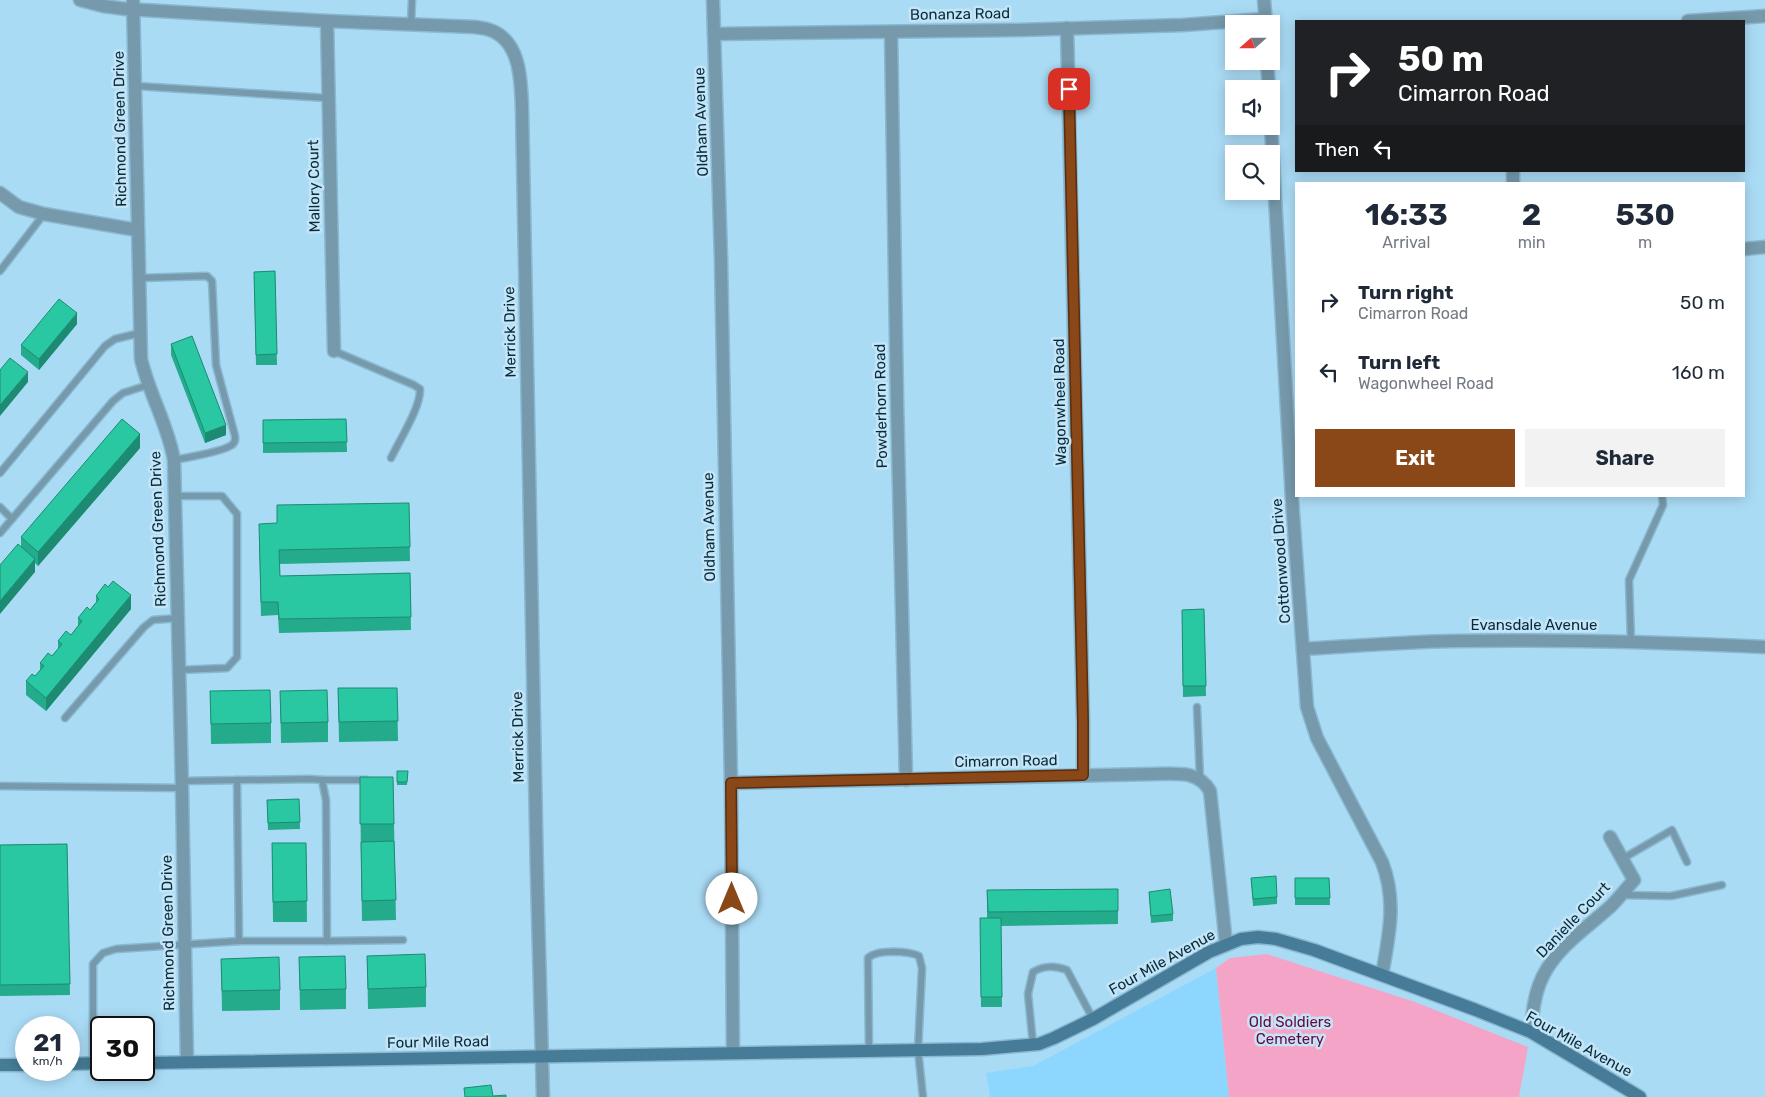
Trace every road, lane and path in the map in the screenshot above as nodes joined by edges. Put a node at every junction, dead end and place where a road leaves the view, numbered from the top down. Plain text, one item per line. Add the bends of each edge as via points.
1 (80, 0) edge
2 (412, 0) edge
3 (713, 0) edge
4 (1264, 0) edge
5 (133, 4) edge
6 (1265, 15) edge
7 (1765, 16) edge
8 (1703, 20) edge
9 (327, 21) junction
10 (1225, 22) edge
11 (411, 25) junction
12 (1067, 28) junction
13 (891, 32) junction
14 (714, 34) junction
15 (136, 86) junction
16 (328, 98) junction
17 (1272, 135) edge
18 (0, 193) edge
19 (44, 214) junction
20 (137, 230) junction
21 (1765, 246) edge
22 (1745, 249) edge
23 (0, 271) edge
24 (139, 278) junction
25 (140, 333) junction
26 (334, 351) joint
27 (148, 385) junction
28 (390, 458) dead end
29 (174, 460) junction
30 (0, 473) edge
31 (176, 496) junction
32 (1662, 497) edge
33 (0, 507) edge
34 (12, 519) junction
35 (0, 533) edge
36 (178, 618) junction
37 (1631, 642) junction
38 (1765, 648) edge
39 (1303, 649) junction
40 (179, 670) junction
41 (1197, 707) dead end
42 (65, 718) dead end
43 (1083, 775) junction
44 (375, 779) edge
45 (1200, 779) junction
46 (237, 780) junction
47 (322, 780) junction
48 (906, 780) junction
49 (731, 783) junction
50 (182, 784) junction
51 (0, 786) edge
52 (1610, 837) dead end
53 (1622, 859) junction
54 (1687, 862) dead end
55 (1722, 886) dead end
56 (1621, 895) junction
57 (403, 940) dead end
58 (238, 941) junction
59 (327, 941) junction
60 (185, 944) junction
61 (1226, 944) junction
62 (1382, 975) junction
63 (95, 1016) edge
64 (1093, 1019) junction
65 (1531, 1032) junction
66 (1033, 1044) junction
67 (918, 1050) junction
68 (869, 1051) junction
69 (733, 1052) junction
70 (541, 1057) junction
71 (187, 1062) junction
72 (155, 1063) edge
73 (0, 1065) edge
74 (15, 1065) edge
75 (543, 1097) edge
76 (923, 1097) edge
77 (1640, 1097) edge

1 - 5 street, Merrick Drive via 103,6
2 - 11 lane
3 - 14 street, Oldham Avenue
4 - 6 street
5 - 9 street, Merrick Drive
5 - 15 street, Richmond Green Drive
7 - 8 street
9 - 11 street, Merrick Drive
9 - 16 street, Mallory Court
10 - 12 street, Bonanza Road
11 - 70 street, Merrick Drive via 490,30 507,42 519,68
12 - 13 street, Bonanza Road
12 - 43 street, Wagonwheel Road
13 - 14 street, Bonanza Road
13 - 48 street, Powderhorn Road
14 - 49 street, Oldham Avenue
15 - 16 lane
15 - 20 street, Richmond Green Drive
16 - 26 street, Mallory Court
17 - 39 street, Cottonwood Drive
18 - 19 street via 19,207
19 - 20 street
19 - 23 lane
20 - 24 street, Richmond Green Drive
21 - 22 street
24 - 25 street, Richmond Green Drive
24 - 29 lane via 207,276 212,281 216,365 235,442 221,450
25 - 27 street, Richmond Green Drive via 141,359
25 - 30 lane via 114,339 104,346
26 - 28 lane via 420,389 417,407
27 - 29 street, Richmond Green Drive via 171,443
27 - 34 lane via 123,393 113,401
29 - 31 street, Richmond Green Drive
31 - 36 street, Richmond Green Drive
31 - 40 lane via 222,496 237,514 237,657 227,668
32 - 37 lane via 1663,505 1628,580
33 - 34 lane
34 - 35 lane
36 - 40 street, Richmond Green Drive
36 - 42 lane via 148,623
37 - 38 street, Evansdale Avenue
37 - 39 street, Evansdale Avenue via 1453,641
39 - 62 street, Cottonwood Drive via 1311,723 1388,877 1391,905
40 - 50 street, Richmond Green Drive
41 - 45 lane
43 - 45 street, Cimarron Road via 1184,774
43 - 48 street, Cimarron Road
44 - 47 lane
45 - 61 street via 1210,791 1212,801
46 - 47 lane
46 - 50 lane
46 - 58 lane
47 - 59 lane via 326,800
48 - 49 street, Cimarron Road
49 - 69 street, Oldham Avenue
50 - 51 lane
50 - 60 street, Richmond Green Drive
52 - 53 street, Danielle Court
53 - 54 lane via 1672,830
53 - 56 street, Danielle Court via 1634,880
55 - 56 lane via 1671,896
56 - 65 street, Danielle Court via 1552,961 1538,990
57 - 59 lane
58 - 59 lane
58 - 60 lane
60 - 63 lane via 116,949 103,953 93,964
60 - 71 street, Richmond Green Drive
61 - 62 street, Four Mile Avenue via 1240,939 1276,939
61 - 64 street, Four Mile Avenue
62 - 65 street, Four Mile Avenue
64 - 66 street, Four Mile Avenue via 1054,1038
64 - 66 lane via 1067,970 1055,966 1041,967 1032,972 1028,994
65 - 77 street, Four Mile Avenue
66 - 67 street, Four Mile Avenue
67 - 68 street, Four Mile Avenue
67 - 68 lane via 920,956 878,952 868,958
67 - 76 lane
68 - 69 street, Four Mile Avenue
69 - 70 street, Four Mile Road
70 - 71 street, Four Mile Road
70 - 75 street, Merrick Drive
71 - 72 street, Four Mile Road
73 - 74 street

